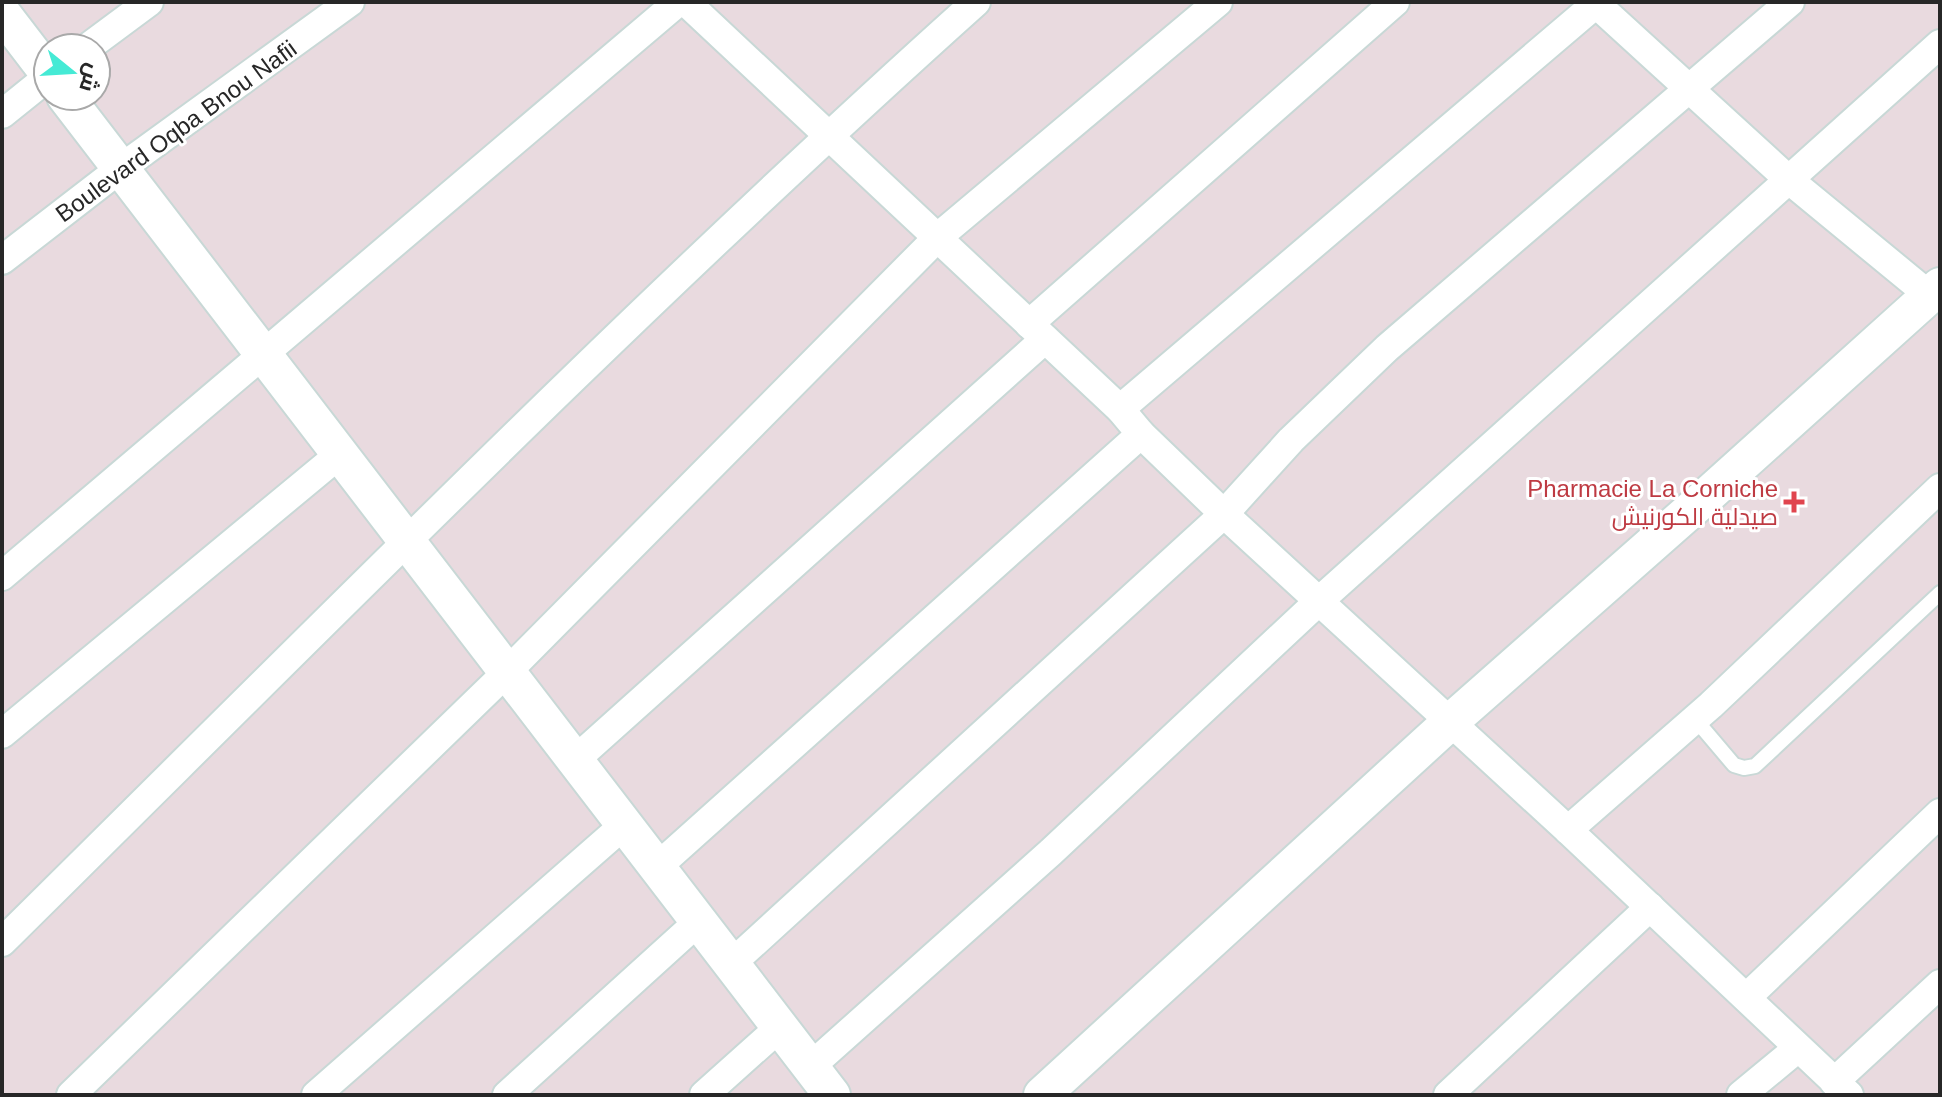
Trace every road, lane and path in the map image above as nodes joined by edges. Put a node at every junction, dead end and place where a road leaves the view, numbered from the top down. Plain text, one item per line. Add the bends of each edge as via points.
1 (149, 2) edge
2 (350, 2) edge
3 (678, 2) edge
4 (686, 2) edge
5 (976, 2) edge
6 (1218, 2) edge
7 (1395, 2) edge
8 (1790, 2) edge
9 (1596, 3) edge
10 (2, 13) edge
11 (109, 32) edge
12 (1940, 44) edge
13 (32, 53) edge
14 (32, 89) edge
15 (1689, 90) junction
16 (77, 112) edge
17 (2, 114) edge
18 (828, 135) junction
19 (121, 168) junction
20 (1788, 179) junction
21 (938, 237) junction
22 (2, 260) edge
23 (1935, 290) edge
24 (1037, 332) junction
25 (265, 355) junction
26 (1120, 409) junction
27 (1141, 434) junction
28 (340, 454) junction
29 (1940, 488) edge
30 (1224, 514) junction
31 (407, 542) junction
32 (2, 576) edge
33 (1940, 593) edge
34 (1319, 601) junction
35 (507, 672) junction
36 (1695, 719) junction
37 (1449, 723) junction
38 (2, 734) edge
39 (575, 760) junction
40 (1940, 813) edge
41 (624, 825) junction
42 (1568, 830) junction
43 (657, 867) junction
44 (1650, 907) junction
45 (699, 921) junction
46 (2, 942) edge
47 (731, 964) junction
48 (1940, 984) edge
49 (1747, 997) junction
50 (780, 1027) junction
51 (1798, 1048) junction
52 (810, 1067) junction
53 (1842, 1088) edge
54 (71, 1095) edge
55 (316, 1095) edge
56 (507, 1095) edge
57 (704, 1095) edge
58 (832, 1095) edge
59 (1042, 1095) edge
60 (1448, 1095) edge
61 (1741, 1095) edge

1 - 11 street
2 - 19 street, Boulevard Oqba Bnou Nafii
3 - 25 street
4 - 18 street
5 - 18 street
6 - 21 street
7 - 24 street
8 - 15 street
9 - 15 street
9 - 26 street
10 - 13 street
12 - 20 street
14 - 17 street
15 - 20 street
15 - 30 street via 1387,348 1291,440
16 - 19 street
18 - 21 street
18 - 31 street
19 - 22 street, Boulevard Oqba Bnou Nafii
19 - 25 street
20 - 23 street
20 - 34 street
21 - 24 street
21 - 35 street
23 - 37 street
24 - 26 street
24 - 39 street
25 - 28 street
25 - 32 street
26 - 27 street
27 - 30 street
27 - 43 street
28 - 31 street
28 - 38 street
29 - 36 street
30 - 34 street
30 - 47 street
31 - 35 street
31 - 46 street
33 - 36 lane via 1755,766 1734,765
34 - 37 street
34 - 52 street via 1051,852
35 - 39 street
35 - 54 street
36 - 42 street
37 - 42 street
37 - 59 street
39 - 41 street
40 - 49 street
41 - 43 street
41 - 55 street
42 - 44 street
43 - 45 street
44 - 49 street
44 - 60 street
45 - 47 street
45 - 56 street
47 - 50 street
48 - 53 street
49 - 51 street
50 - 52 street
50 - 57 street
51 - 53 street
51 - 61 street
52 - 58 street

